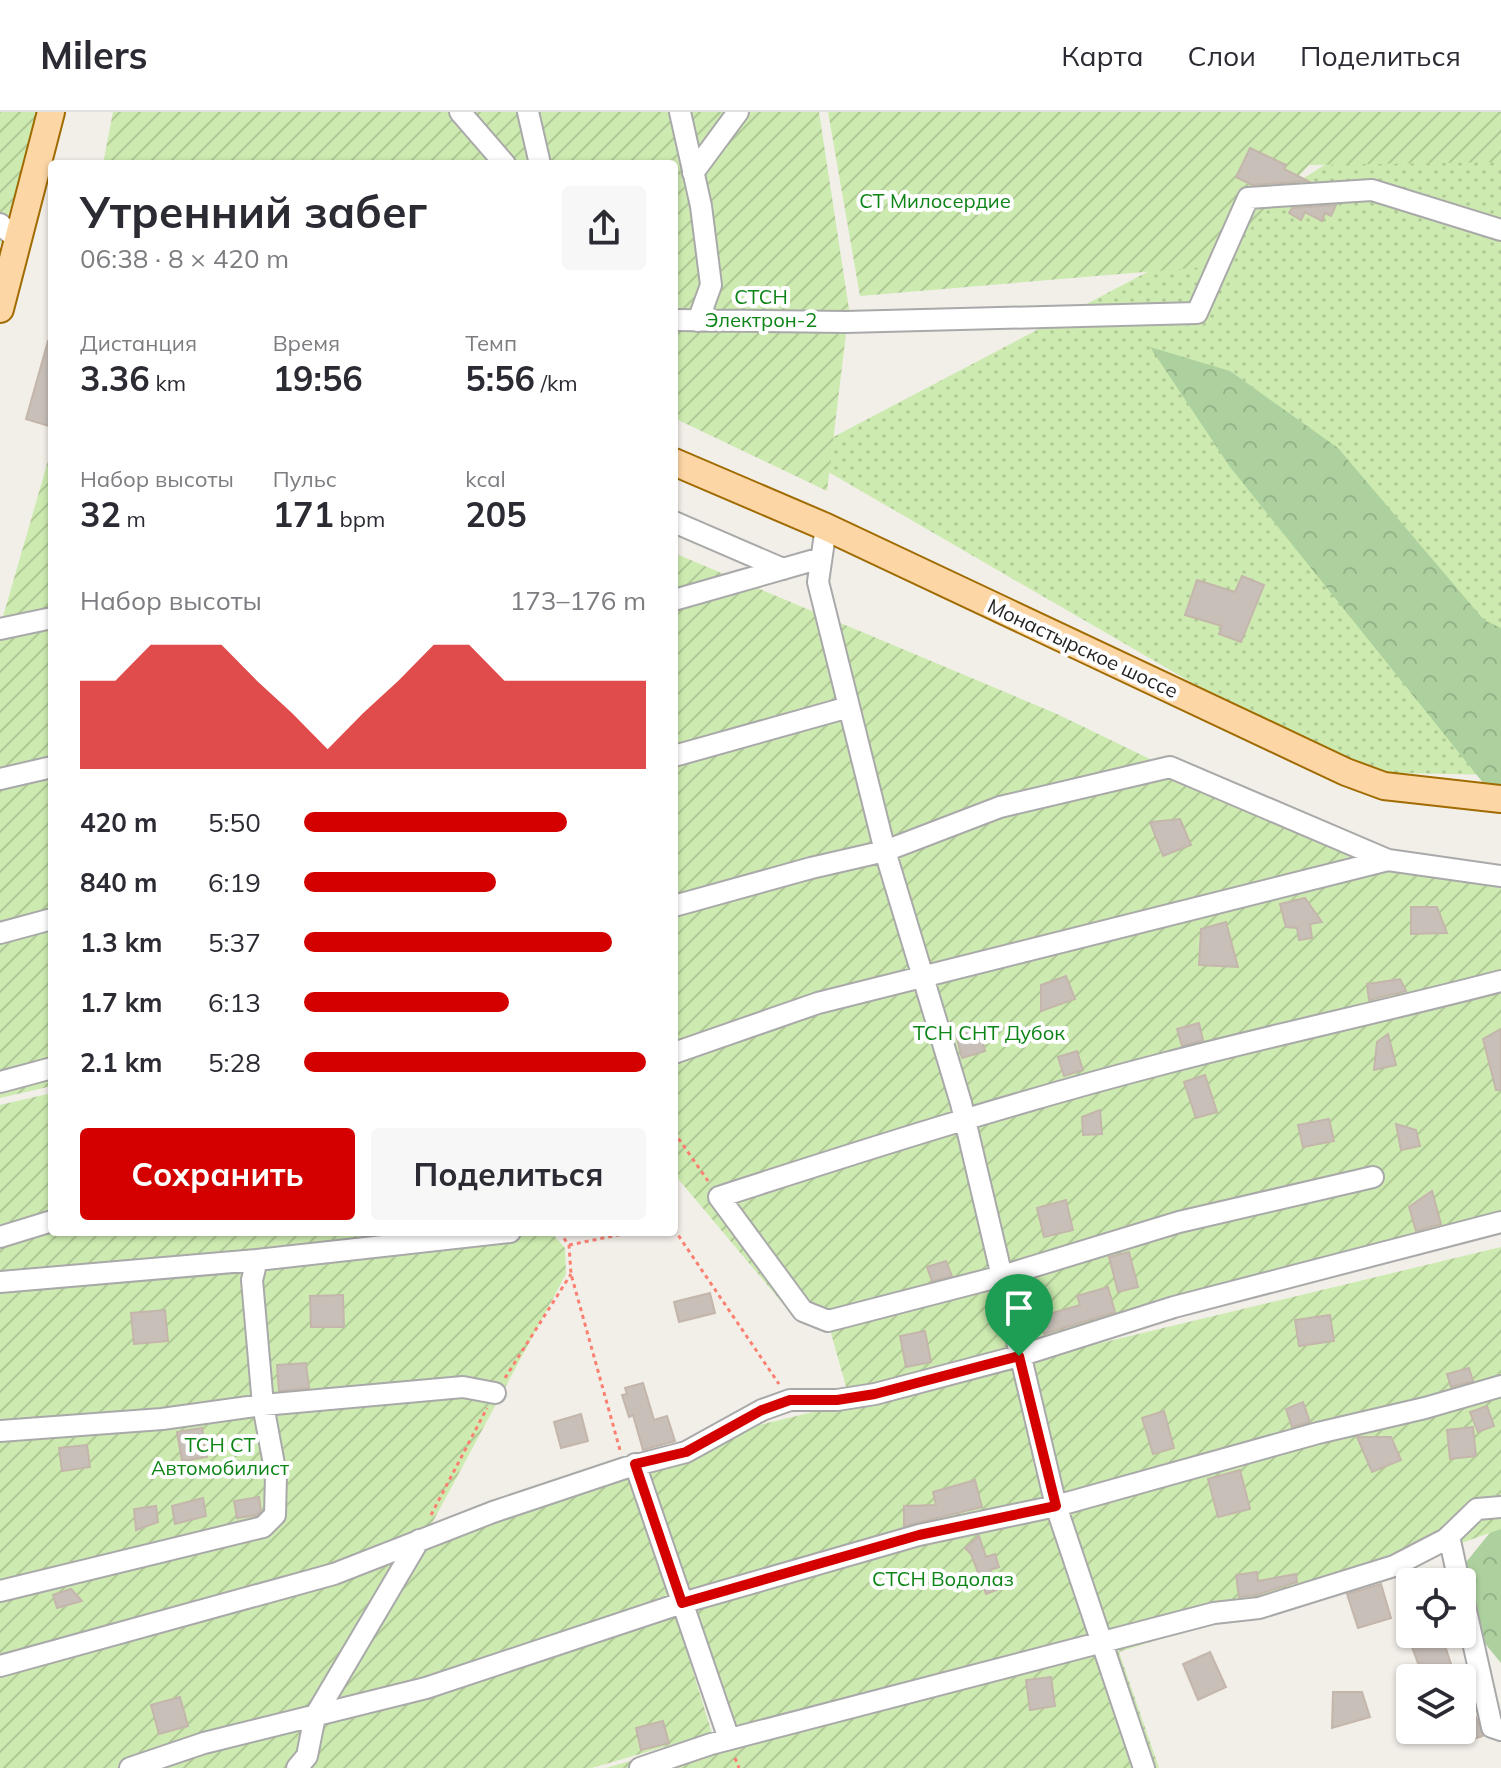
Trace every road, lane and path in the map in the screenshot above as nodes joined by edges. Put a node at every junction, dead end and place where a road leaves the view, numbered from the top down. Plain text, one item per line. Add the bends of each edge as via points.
1 (51, 112) edge
2 (460, 112) edge
3 (528, 112) edge
4 (680, 112) edge
5 (738, 112) edge
6 (502, 160) edge
7 (539, 160) edge
8 (693, 173) junction
9 (42, 193) edge
10 (1501, 230) edge
11 (9, 232) edge
12 (0, 309) edge
13 (678, 320) edge
14 (698, 321) junction
15 (678, 464) edge
16 (678, 524) edge
17 (826, 527) junction
18 (821, 558) junction
19 (783, 569) junction
20 (678, 599) edge
21 (48, 619) edge
22 (0, 629) edge
23 (849, 707) junction
24 (678, 755) edge
25 (48, 768) edge
26 (0, 779) edge
27 (1501, 799) edge
28 (885, 851) junction
29 (1388, 860) junction
30 (1501, 876) edge
31 (678, 905) edge
32 (48, 920) edge
33 (0, 933) edge
34 (922, 977) junction
35 (1501, 981) edge
36 (678, 1052) edge
37 (48, 1069) edge
38 (0, 1082) edge
39 (964, 1118) junction
40 (678, 1138) edge
41 (1373, 1177) dead end
42 (719, 1197) junction
43 (48, 1222) edge
44 (1501, 1222) edge
45 (678, 1235) edge
46 (474, 1236) edge
47 (562, 1236) edge
48 (613, 1236) edge
49 (0, 1237) edge
50 (569, 1245) junction
51 (257, 1260) junction
52 (1002, 1276) junction
53 (0, 1282) edge
54 (1019, 1356) junction
55 (1501, 1386) edge
56 (495, 1393) dead end
57 (790, 1400) junction
58 (263, 1405) junction
59 (0, 1431) edge
60 (630, 1466) junction
61 (1056, 1506) junction
62 (1501, 1507) edge
63 (1449, 1536) junction
64 (419, 1540) junction
65 (1456, 1568) edge
66 (0, 1591) edge
67 (682, 1603) junction
68 (1101, 1644) junction
69 (1474, 1648) edge
70 (0, 1666) edge
71 (315, 1716) junction
72 (1501, 1730) edge
73 (729, 1739) junction
74 (130, 1768) edge
75 (297, 1768) edge
76 (640, 1768) edge
77 (1144, 1768) edge

1 - 9 main road
2 - 6 street
3 - 7 street
4 - 8 street
5 - 8 street
8 - 14 street via 711,285
9 - 11 main road
10 - 14 street via 1372,190 1248,198 1197,313
11 - 12 main road
13 - 14 street
15 - 17 main road, Монастырское шоссе
16 - 19 street
17 - 18 street
17 - 27 main road, Монастырское шоссе via 1346,772 1384,786
18 - 19 street
18 - 23 street via 818,582
19 - 20 street
21 - 22 street
23 - 24 street
23 - 28 street
25 - 26 street
28 - 29 street via 1000,807 1170,767
28 - 31 street
28 - 34 street
29 - 30 street
29 - 34 street
32 - 33 street
34 - 36 street via 818,1003
34 - 39 street
35 - 39 street
37 - 38 street
39 - 42 street
39 - 52 street
40 - 42 path
41 - 52 street via 1179,1222
42 - 52 street via 803,1311 828,1321
43 - 49 street
44 - 54 street via 1174,1307
45 - 57 path
46 - 51 street
47 - 50 path
48 - 50 path
50 - 60 path via 571,1274
51 - 53 street
51 - 58 street via 252,1280
52 - 54 street
54 - 57 street via 875,1394
54 - 61 street
55 - 61 street
56 - 58 street via 463,1387
57 - 60 street via 686,1452
58 - 59 street
58 - 66 street via 276,1475 275,1515 263,1527
60 - 64 street
60 - 67 street
61 - 67 street via 919,1535
61 - 68 street
62 - 63 street via 1477,1509
63 - 65 street
63 - 68 street via 1394,1566 1271,1605 1214,1613
64 - 70 street via 334,1574
64 - 71 street
67 - 71 street via 426,1688
67 - 73 street
68 - 73 street
68 - 77 street
69 - 72 street via 1492,1727
71 - 74 street via 204,1743
71 - 75 street via 307,1756
73 - 76 street

